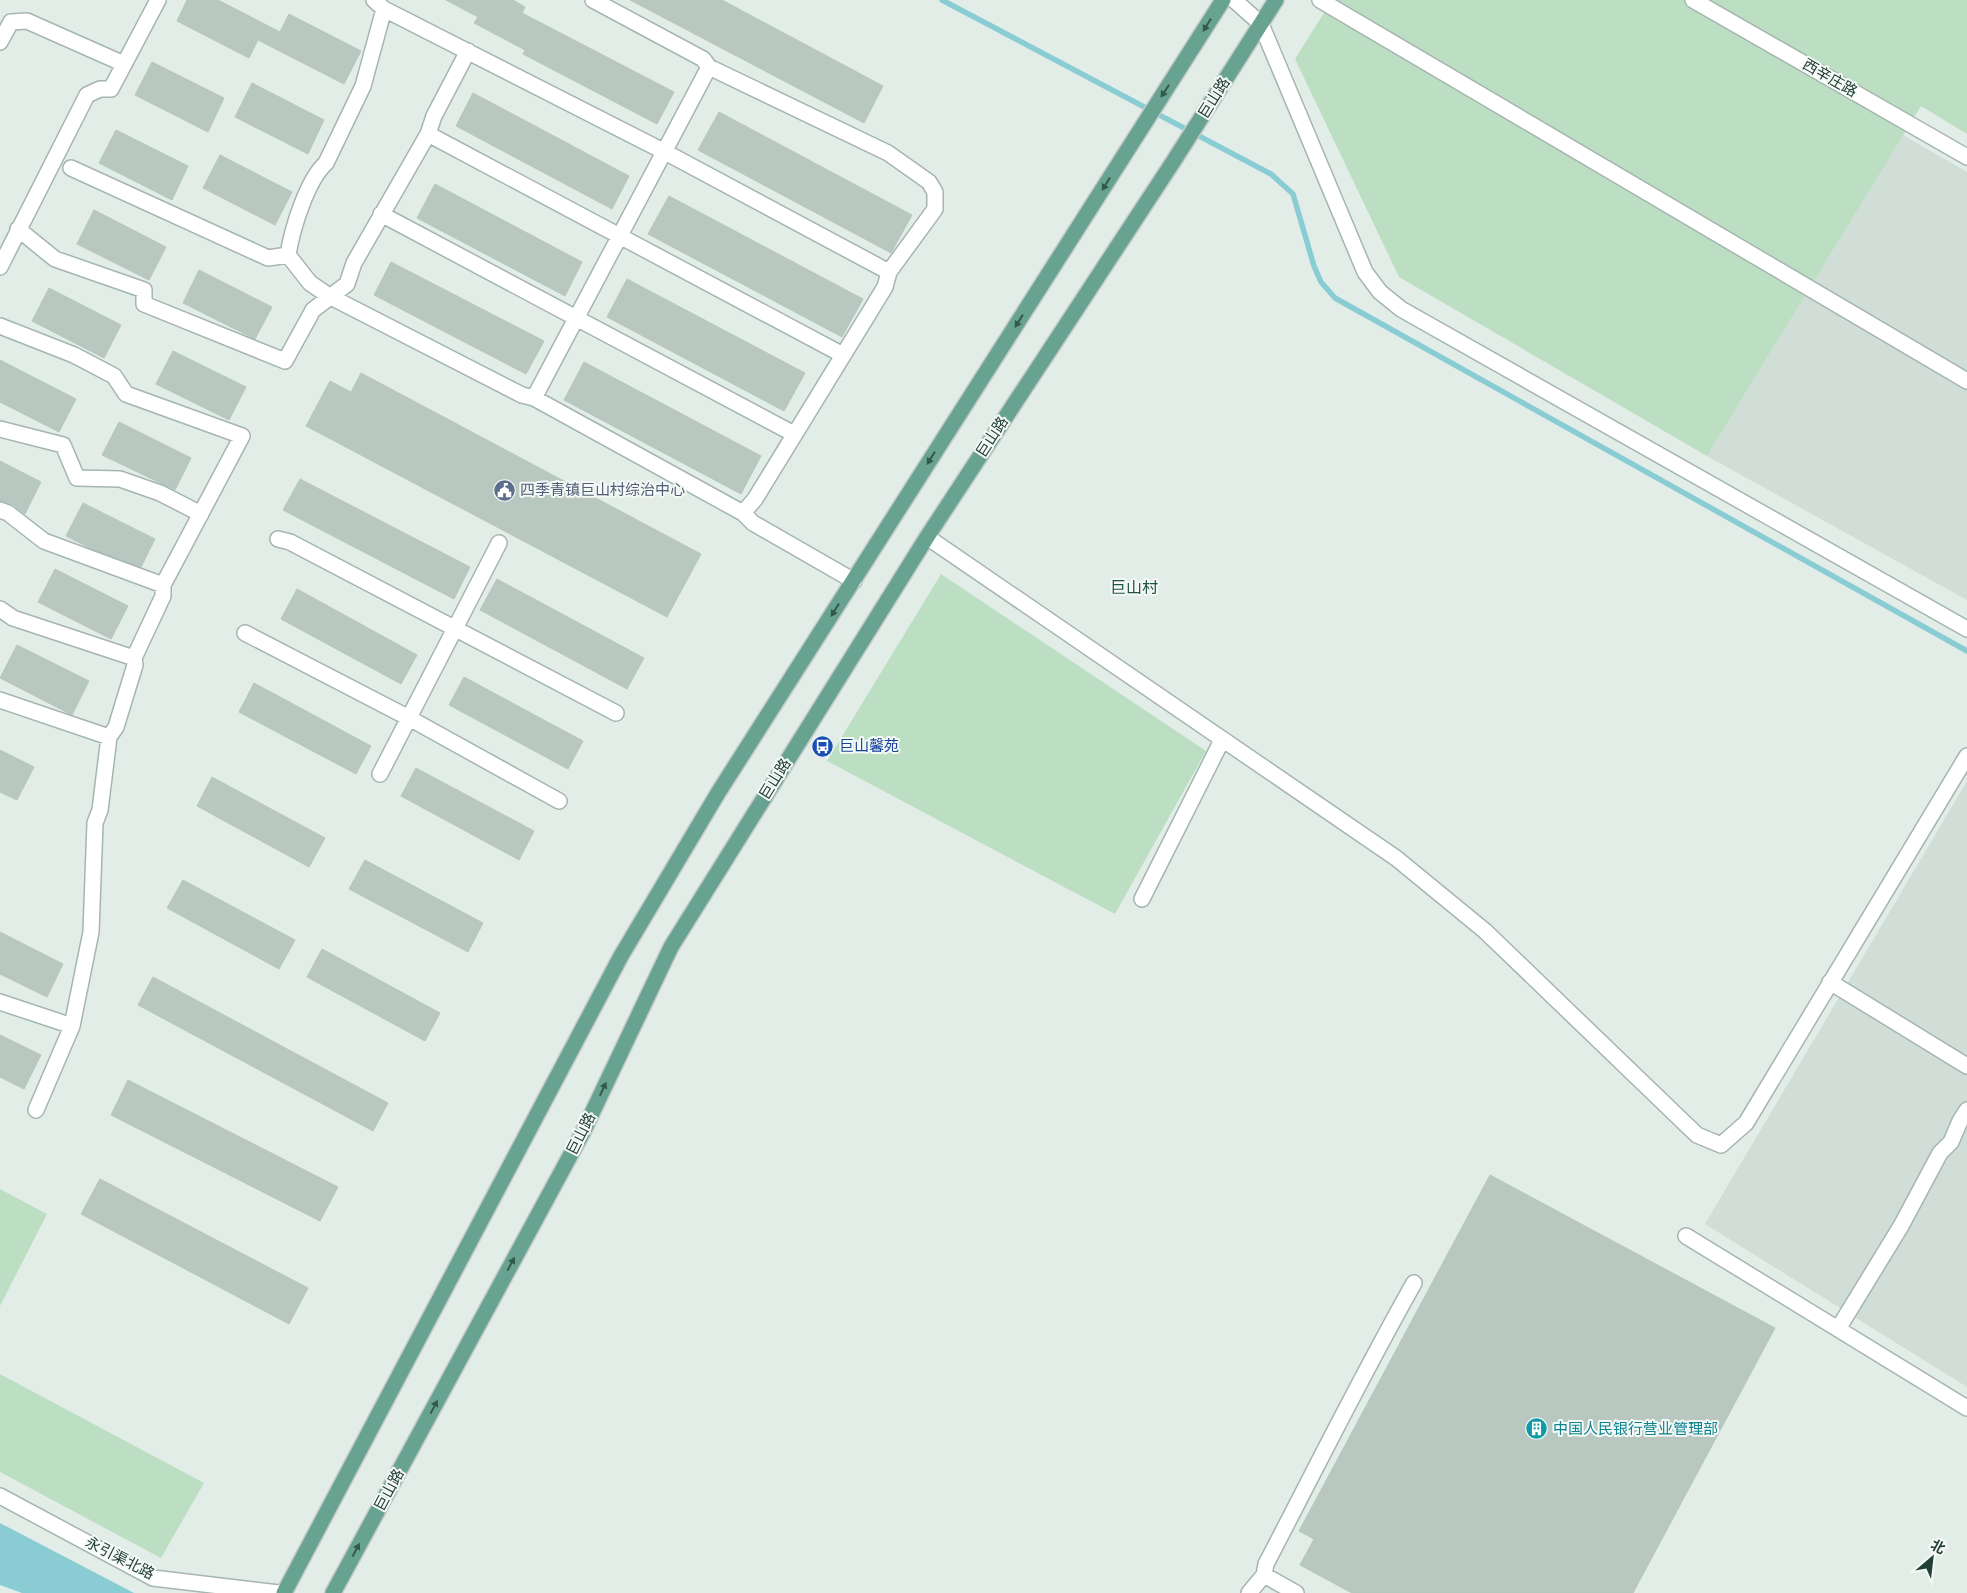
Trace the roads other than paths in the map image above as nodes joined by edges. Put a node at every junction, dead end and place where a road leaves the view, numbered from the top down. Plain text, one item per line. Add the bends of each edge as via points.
1 (158, 0) edge
2 (593, 0) edge
3 (1223, 0) edge
4 (1234, 0) edge
5 (1276, 0) edge
6 (1320, 0) edge
7 (1692, 0) edge
8 (379, 4) edge
9 (1261, 24) junction
10 (0, 42) edge
11 (468, 51) junction
12 (124, 64) junction
13 (709, 67) junction
14 (428, 134) junction
15 (665, 152) junction
16 (1967, 156) edge
17 (71, 168) dead end
18 (381, 214) junction
19 (18, 229) junction
20 (619, 236) junction
21 (288, 255) junction
22 (0, 267) edge
23 (889, 272) junction
24 (329, 296) junction
25 (577, 318) junction
26 (0, 326) edge
27 (843, 355) junction
28 (1967, 381) edge
29 (534, 398) junction
30 (0, 429) edge
31 (794, 434) junction
32 (0, 510) edge
33 (743, 513) junction
34 (201, 514) junction
35 (927, 537) junction
36 (278, 539) dead end
37 (499, 543) dead end
38 (854, 580) junction
39 (163, 585) junction
40 (0, 609) edge
41 (456, 628) junction
42 (1967, 628) edge
43 (244, 633) dead end
44 (134, 658) junction
45 (0, 700) edge
46 (616, 713) dead end
47 (409, 718) junction
48 (109, 737) junction
49 (1222, 740) junction
50 (1967, 756) edge
51 (380, 774) dead end
52 (559, 801) dead end
53 (1142, 899) dead end
54 (1830, 982) junction
55 (0, 1002) edge
56 (72, 1026) junction
57 (1967, 1066) edge
58 (36, 1110) dead end
59 (1967, 1110) edge
60 (1686, 1236) dead end
61 (1414, 1283) dead end
62 (1838, 1330) junction
63 (1967, 1408) edge
64 (0, 1496) edge
65 (1264, 1576) junction
66 (279, 1593) edge
67 (284, 1593) edge
68 (333, 1593) edge
69 (1250, 1593) edge
70 (1296, 1593) edge

1 - 12 street
2 - 13 street via 703,59
3 -> 38 main road
4 - 9 street
5 - 9 main road, 巨山路
6 - 28 street
7 - 16 street, 西辛庄路
8 - 11 street
8 - 21 street via 363,86 326,162 317,171 292,233
9 - 35 main road, 巨山路
9 - 42 street via 1358,255 1380,292 1401,309
10 - 12 street via 11,22 27,21
11 - 14 street
11 - 15 street
12 - 19 street via 111,89 100,89 88,95
13 - 15 street
13 - 23 street via 888,153 929,182 935,192 935,209
14 - 18 street
14 - 20 street
15 - 20 street
15 - 23 street
17 - 21 street via 268,258
18 - 24 street via 354,263 347,284
18 - 25 street
19 - 22 street
19 - 24 street via 55,259 144,290 144,304 285,361 313,310
20 - 25 street
20 - 27 street
21 - 24 street via 310,283
23 - 27 street via 884,287
24 - 29 street via 522,396
25 - 29 street
25 - 31 street
26 - 34 street via 74,355 114,376 126,394 242,436
27 - 31 street
29 - 33 street
30 - 34 street via 63,445 77,478 120,479 160,493
31 - 33 street
32 - 39 street via 44,541
33 - 38 street via 753,523
34 - 39 street
35 - 49 street
68 -> 35 main road, 巨山路 via 583,1132 671,947
36 - 41 street via 290,542
37 - 41 street
38 -> 67 main road via 718,793 621,956
39 - 44 street via 163,596
40 - 44 street via 13,618
41 - 46 street
41 - 47 street
43 - 47 street
44 - 48 street via 135,665 116,727
45 - 48 street
47 - 51 street
47 - 52 street
48 - 56 street via 100,810 95,823 91,932
49 - 53 street
49 - 54 street via 1396,858 1485,931 1697,1136 1721,1145 1746,1123
50 - 54 street
54 - 57 street
55 - 56 street
56 - 58 street
59 - 62 street
60 - 62 street
61 - 65 street via 1338,1423 1266,1564
62 - 63 street
64 - 66 street, 永引渠北路 via 153,1578
65 - 69 street
65 - 70 street

